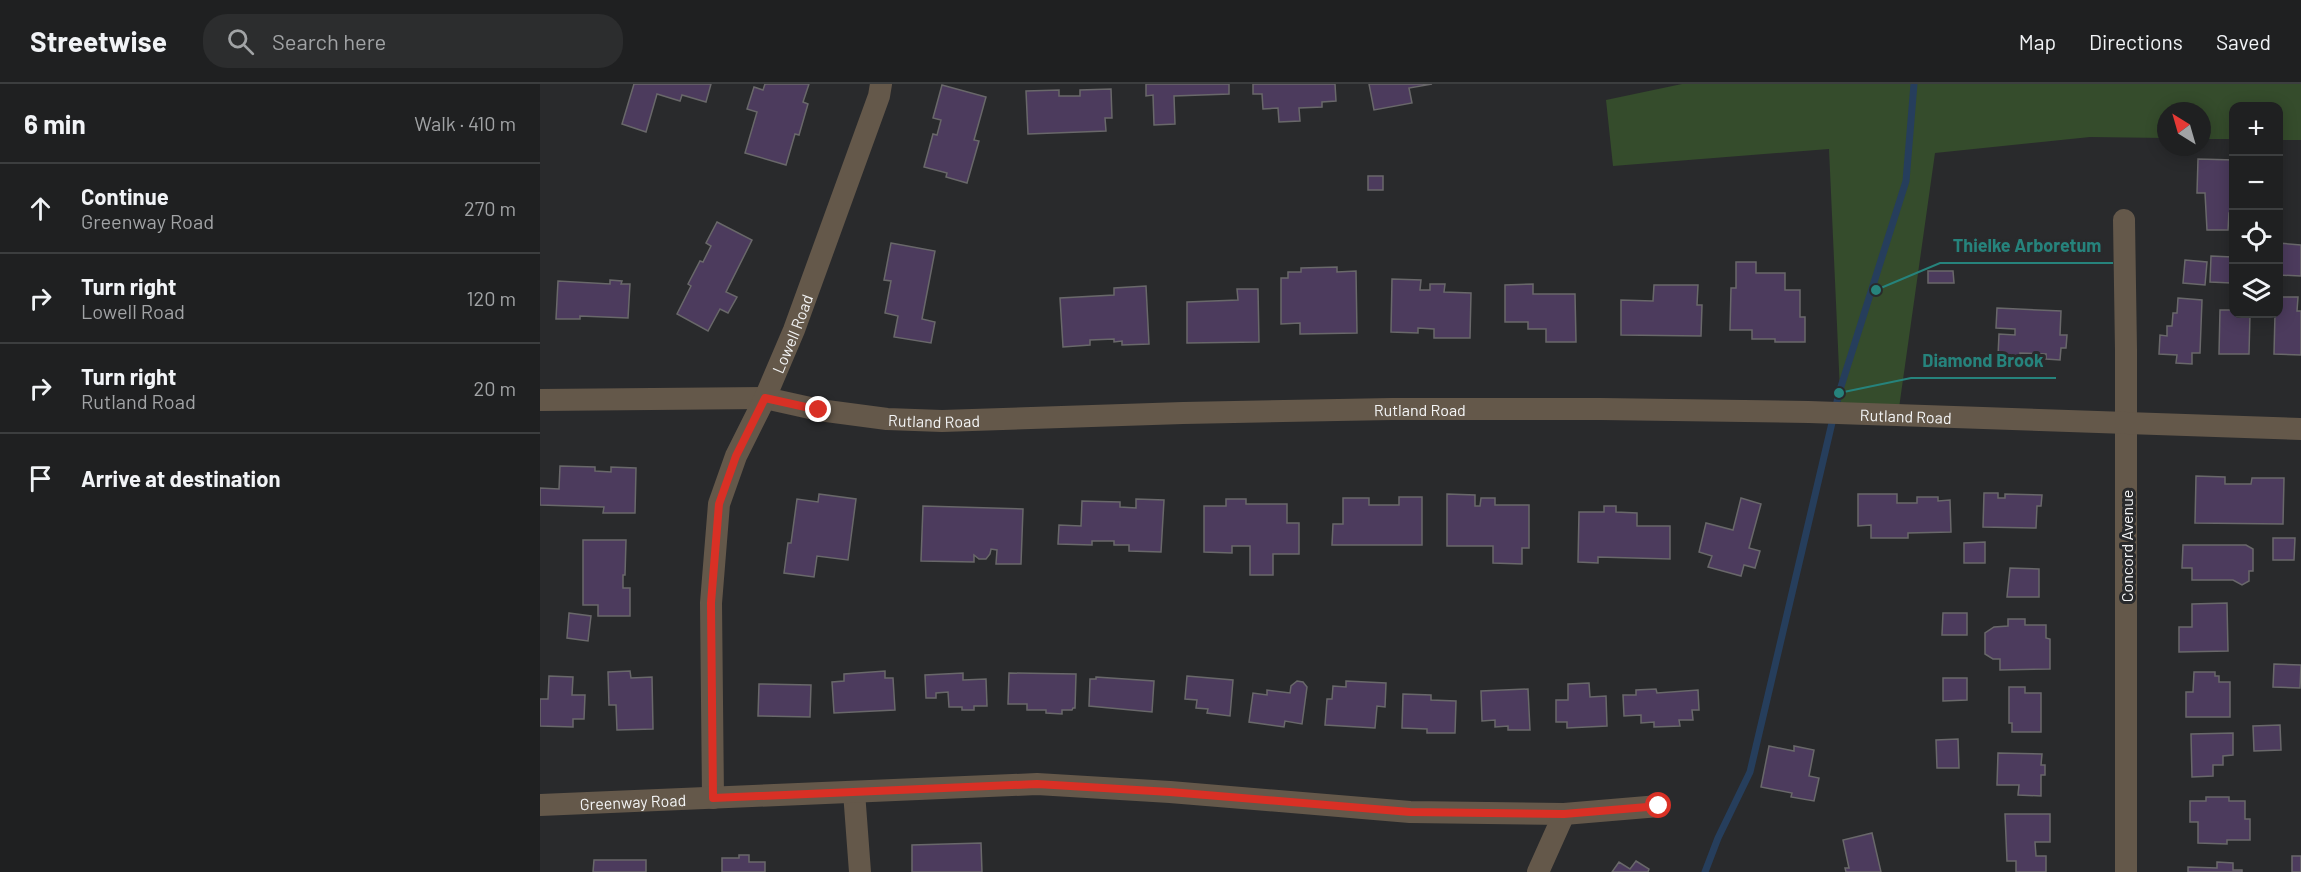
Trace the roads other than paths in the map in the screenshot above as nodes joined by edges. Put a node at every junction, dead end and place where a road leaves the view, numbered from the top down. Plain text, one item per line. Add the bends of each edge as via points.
1 (881, 84) edge
2 (2124, 220) dead end
3 (765, 398) junction
4 (540, 400) edge
5 (2126, 423) junction
6 (2301, 429) edge
7 (854, 792) junction
8 (713, 798) junction
9 (540, 805) edge
10 (1659, 806) dead end
11 (1564, 814) junction
12 (860, 872) edge
13 (1538, 872) edge
14 (2126, 872) edge

1 - 3 street, Lowell Road via 794,330
2 - 5 street, Concord Avenue
3 - 4 street, Rutland Road
3 - 5 street, Rutland Road via 887,419 942,421 1183,412 1601,408
3 - 8 street, Lowell Road via 736,456 719,504 711,603
5 - 6 street, Rutland Road
5 - 14 street, Concord Avenue
7 - 8 street, Greenway Road
7 - 11 street, Greenway Road via 1037,784 1410,812
7 - 12 street
8 - 9 street, Greenway Road
10 - 11 street, Greenway Road
11 - 13 street

